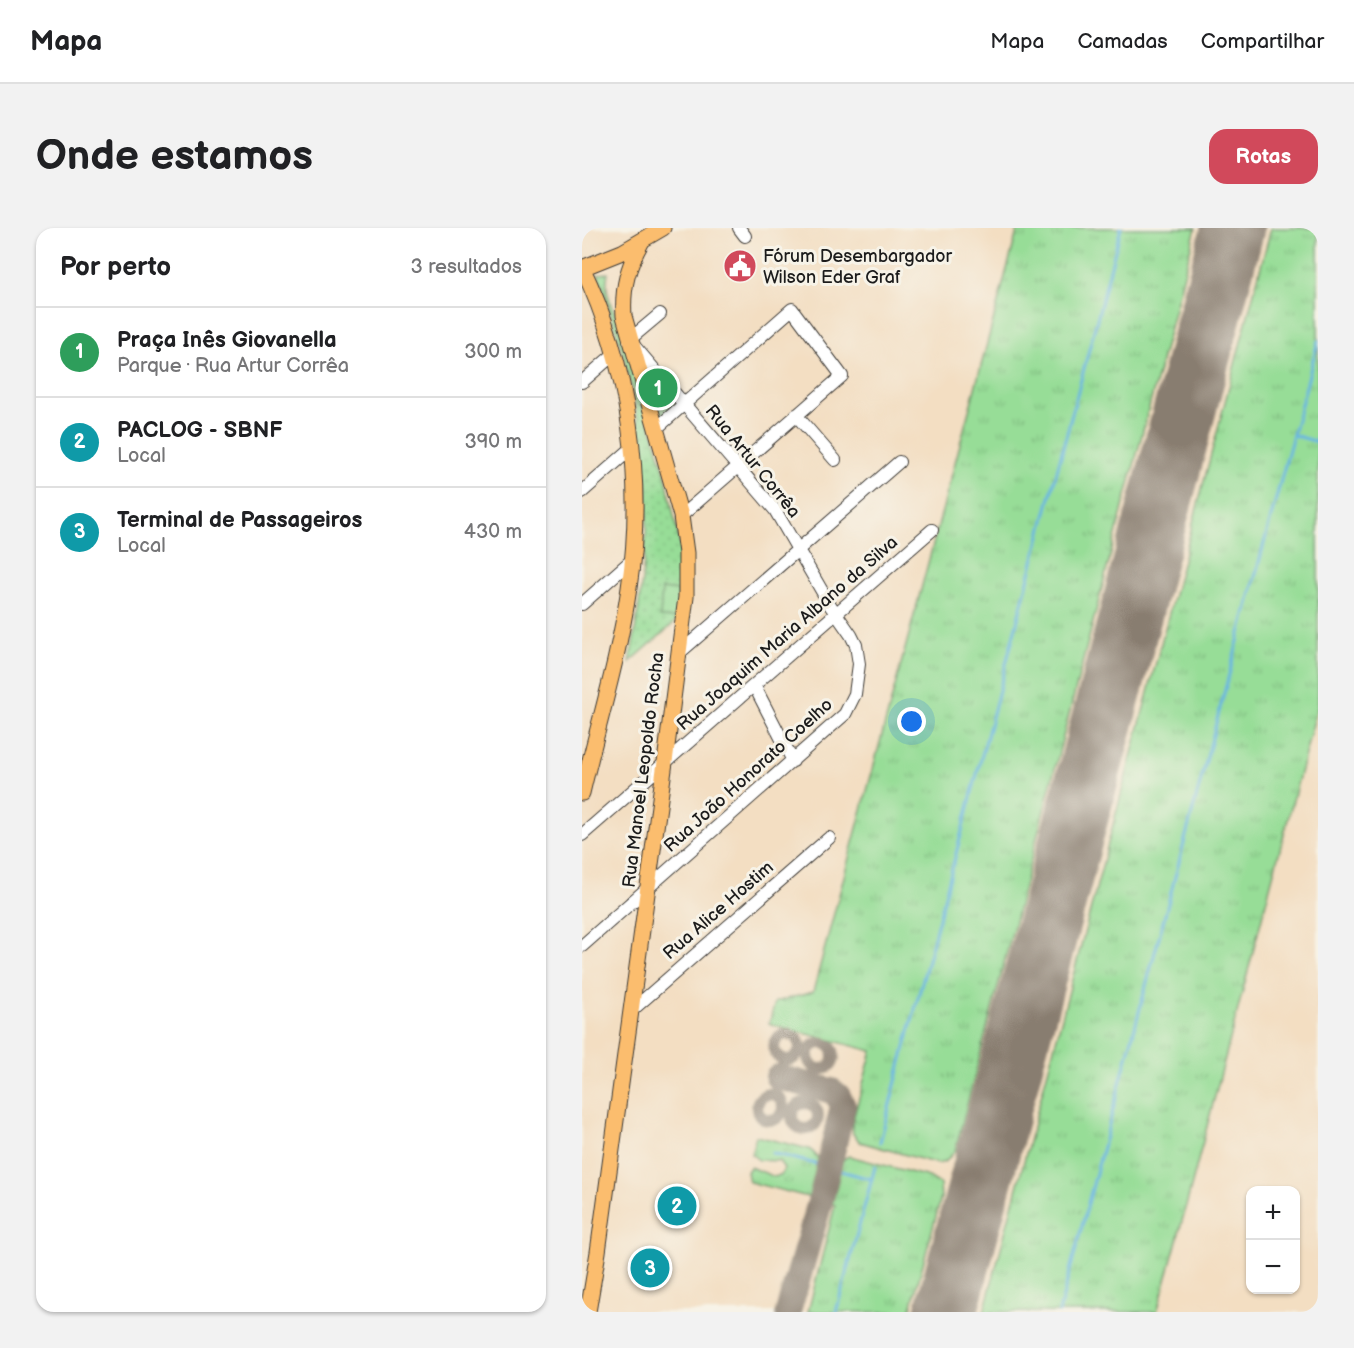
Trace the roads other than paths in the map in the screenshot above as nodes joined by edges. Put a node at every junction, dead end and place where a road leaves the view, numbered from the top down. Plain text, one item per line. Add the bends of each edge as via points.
1 (663, 228) edge
2 (642, 241) junction
3 (582, 268) edge
4 (660, 314) dead end
5 (630, 340) junction
6 (614, 354) junction
7 (582, 382) edge
8 (683, 404) junction
9 (796, 415) junction
10 (657, 428) junction
11 (632, 448) junction
12 (835, 460) dead end
13 (899, 462) dead end
14 (738, 466) junction
15 (582, 492) edge
16 (681, 516) junction
17 (932, 530) dead end
18 (798, 550) junction
19 (633, 560) junction
20 (582, 604) edge
21 (837, 613) junction
22 (678, 654) junction
23 (754, 685) junction
24 (588, 743) edge
25 (793, 761) junction
26 (665, 762) junction
27 (582, 793) edge
28 (582, 835) edge
29 (829, 838) dead end
30 (648, 888) junction
31 (582, 946) edge
32 (631, 1011) junction
33 (588, 1312) edge

1 - 2 main road
2 - 3 main road
2 - 5 main road, Rua Manoel Leopoldo Rocha via 625,279 624,316
3 - 6 main road
4 - 5 street
5 - 8 street, Rua Artur Corrêa
5 - 10 main road, Rua Manoel Leopoldo Rocha
6 - 7 street
6 - 11 main road
8 - 9 street via 792,309 842,375
8 - 10 street
8 - 14 street, Rua Artur Corrêa
9 - 12 street
9 - 14 street
10 - 16 main road, Rua Manoel Leopoldo Rocha
11 - 15 street
11 - 19 main road
13 - 18 street
14 - 16 street
14 - 18 street, Rua Artur Corrêa via 775,510
16 - 22 main road, Rua Manoel Leopoldo Rocha via 686,597
17 - 21 street, Rua Joaquim Maria Albano da Silva
18 - 21 street, Rua Artur Corrêa
18 - 22 street
19 - 20 street
19 - 24 main road via 625,611
21 - 23 street, Rua Joaquim Maria Albano da Silva
21 - 25 street, Rua João Honorato Coelho via 858,655 855,694 845,714
22 - 26 main road, Rua Manoel Leopoldo Rocha
23 - 25 street
23 - 26 street, Rua Joaquim Maria Albano da Silva
24 - 27 main road
25 - 30 street, Rua João Honorato Coelho
26 - 28 street, Rua Joaquim Maria Albano da Silva
26 - 30 main road, Rua Manoel Leopoldo Rocha
29 - 32 street, Rua Alice Hostim
30 - 31 street, Rua João Honorato Coelho
30 - 32 main road, Rua Manoel Leopoldo Rocha
32 - 33 main road, Rua Manoel Leopoldo Rocha

